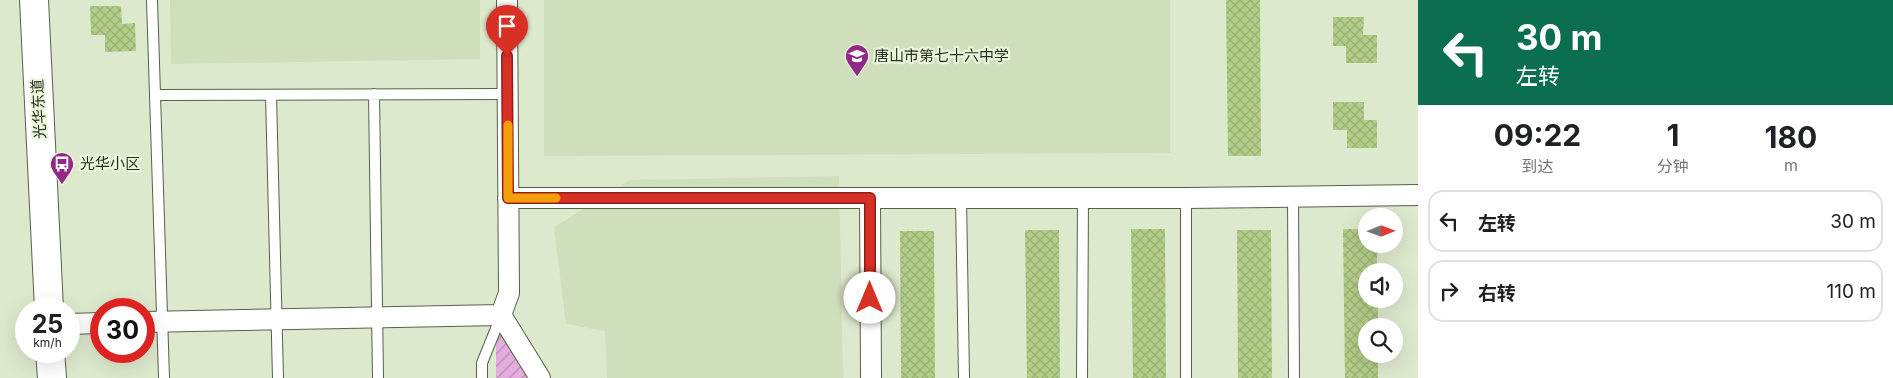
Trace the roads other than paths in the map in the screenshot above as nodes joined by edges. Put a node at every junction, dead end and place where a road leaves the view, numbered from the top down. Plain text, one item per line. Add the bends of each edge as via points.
1 (34, 0) edge
2 (152, 0) edge
3 (507, 0) edge
4 (271, 94) junction
5 (374, 94) junction
6 (508, 94) junction
7 (154, 95) junction
8 (1418, 195) edge
9 (1293, 196) junction
10 (508, 198) junction
11 (870, 198) junction
12 (961, 198) junction
13 (1083, 198) junction
14 (1186, 198) junction
15 (48, 298) edge
16 (153, 298) edge
17 (501, 315) junction
18 (377, 317) junction
19 (276, 320) junction
20 (155, 322) edge
21 (155, 332) edge
22 (51, 363) edge
23 (52, 378) edge
24 (164, 378) edge
25 (278, 378) edge
26 (378, 378) edge
27 (482, 378) edge
28 (540, 378) edge
29 (871, 378) edge
30 (964, 378) edge
31 (1082, 378) edge
32 (1186, 378) edge
33 (1294, 378) edge

1 - 15 main road, 光华东道
2 - 7 lane
3 - 6 street
4 - 5 lane
4 - 7 lane
4 - 19 lane
5 - 6 lane
5 - 18 lane
6 - 10 street
7 - 16 lane
8 - 9 street
9 - 14 street
9 - 33 lane
10 - 11 street
10 - 17 street via 509,293
11 - 12 street
11 - 29 street
12 - 13 street
12 - 30 lane
13 - 14 street
13 - 31 lane
14 - 32 lane
17 - 18 street
17 - 27 lane via 482,363
17 - 28 street
18 - 19 street
18 - 26 lane
19 - 20 street
19 - 25 lane
21 - 24 lane
22 - 23 main road

